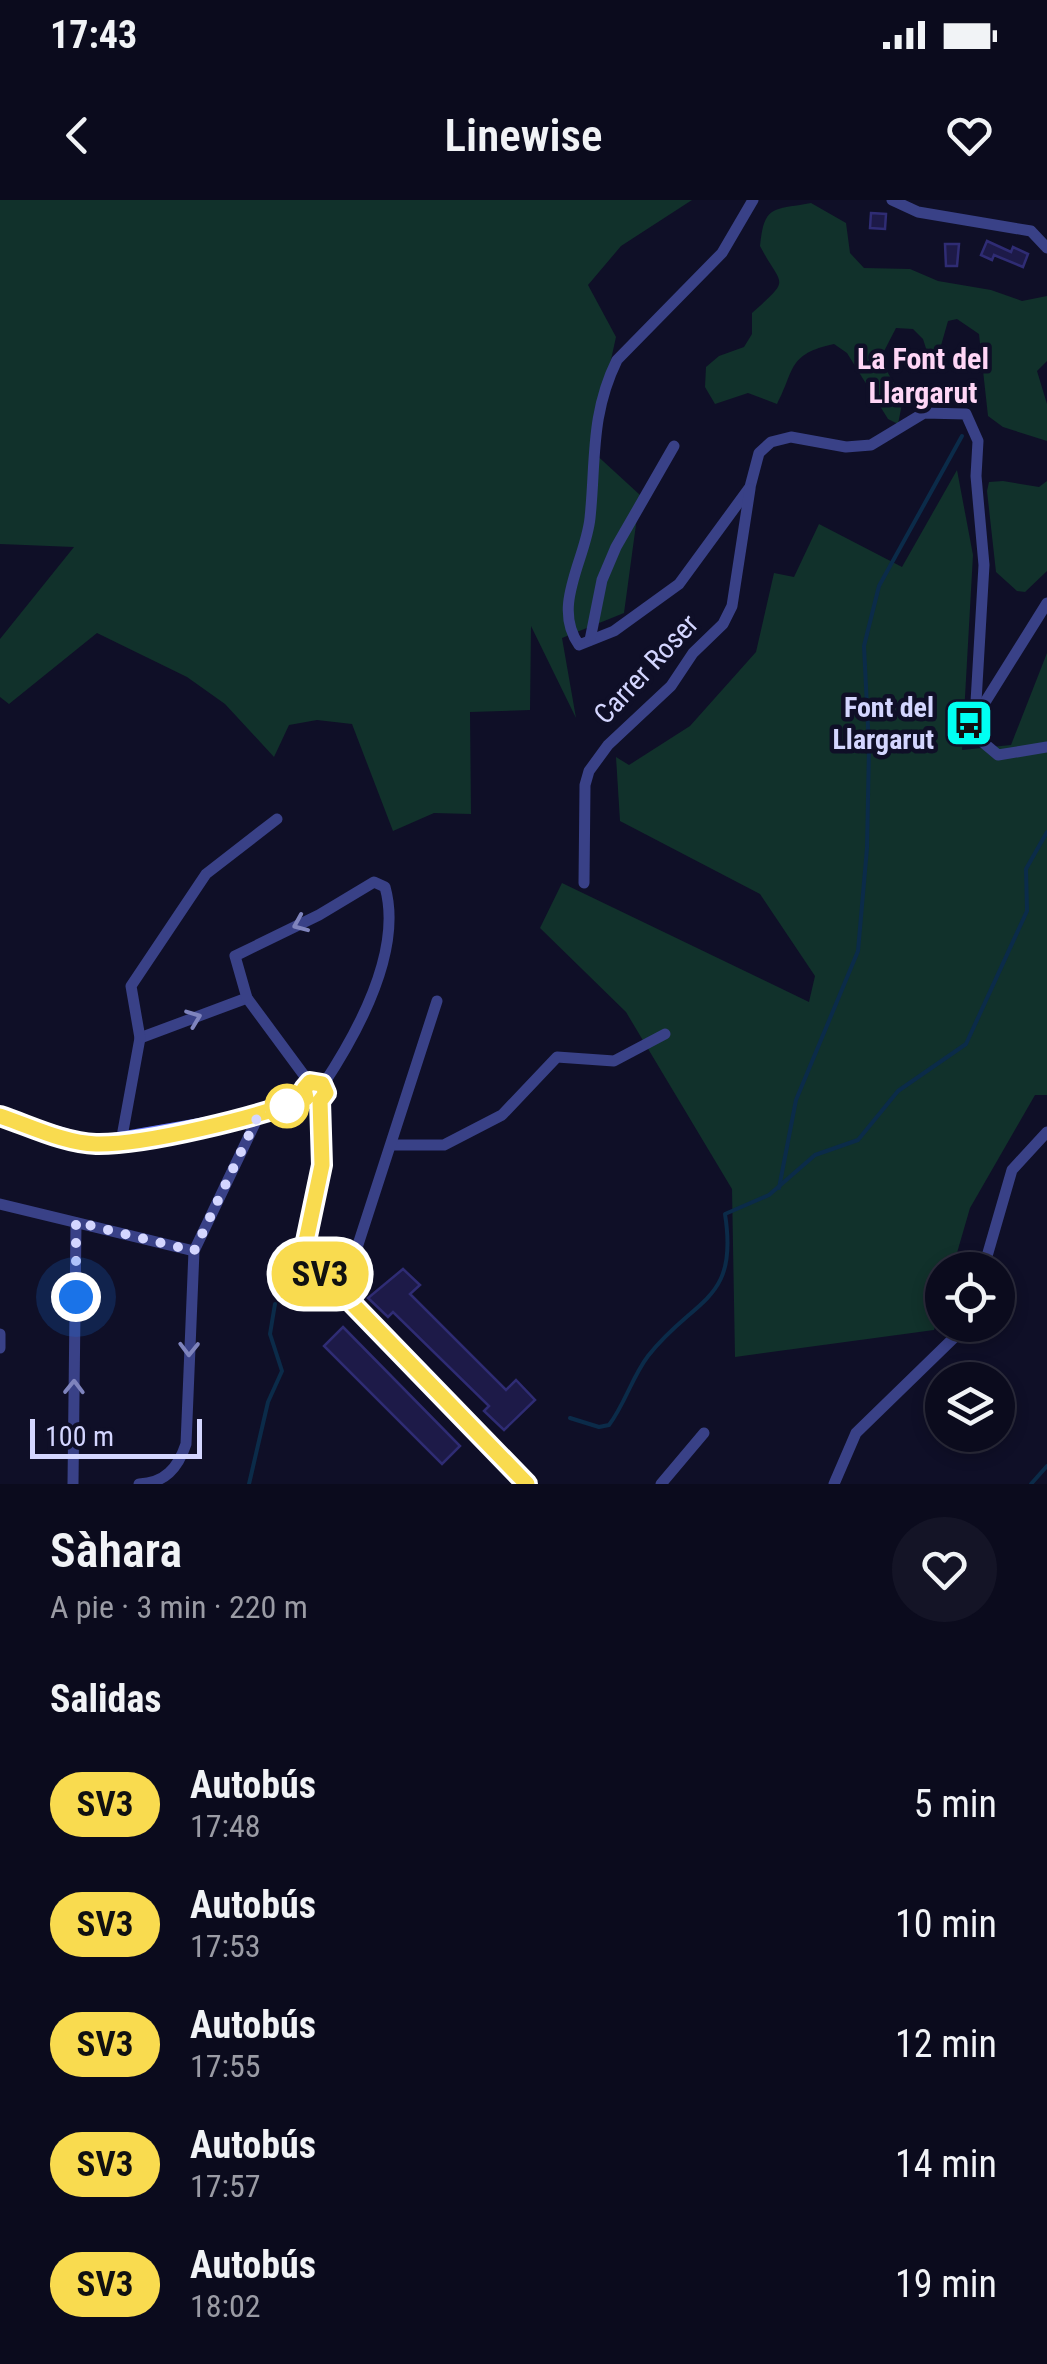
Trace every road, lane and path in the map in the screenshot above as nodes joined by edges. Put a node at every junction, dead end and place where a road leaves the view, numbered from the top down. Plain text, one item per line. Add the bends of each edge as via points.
1 (753, 200) edge
2 (892, 200) edge
3 (1047, 248) edge
4 (674, 446) dead end
5 (750, 486) junction
6 (1047, 603) edge
7 (584, 642) junction
8 (975, 719) junction
9 (1047, 748) edge
10 (277, 820) dead end
11 (584, 883) dead end
12 (247, 998) junction
13 (437, 1001) dead end
14 (665, 1034) dead end
15 (140, 1038) junction
16 (315, 1091) junction
17 (259, 1114) junction
18 (0, 1116) edge
19 (1047, 1132) edge
20 (121, 1142) junction
21 (392, 1146) junction
22 (0, 1204) edge
23 (76, 1222) junction
24 (194, 1251) junction
25 (988, 1252) edge
26 (342, 1294) junction
27 (0, 1334) edge
28 (950, 1342) edge
29 (0, 1348) edge
30 (704, 1433) dead end
31 (73, 1484) edge
32 (139, 1484) edge
33 (527, 1484) edge
34 (661, 1484) edge
35 (834, 1484) edge

1 - 7 street via 722,253 617,360 608,378 591,450 590,516 568,615
2 - 3 street via 918,212 1030,231
4 - 7 street via 616,547
5 - 7 street via 679,584 653,606
5 - 8 street via 759,453 770,442 791,437 870,446 924,413 966,414 978,441 984,565
5 - 11 street, Carrer Roser via 732,606 722,624 589,770
6 - 8 street
8 - 9 street via 979,739 998,755
10 - 15 street via 206,874 131,986
15 -> 12 street
12 - 16 street
16 -> 12 street via 380,973 390,903 385,887 374,882 235,956
13 - 21 street
14 - 21 street via 614,1060 556,1057 502,1115 444,1144
15 - 20 street
16 - 17 street
16 - 26 street via 322,1165 306,1241 312,1262
17 - 20 street
17 - 24 street
18 - 20 street via 83,1142
19 - 25 street via 1012,1170
21 - 26 street
22 - 23 street
23 - 24 street
31 -> 23 street
24 -> 32 street via 186,1444 167,1476
26 - 33 street
27 - 29 street
28 - 35 street via 856,1433
30 - 34 street

